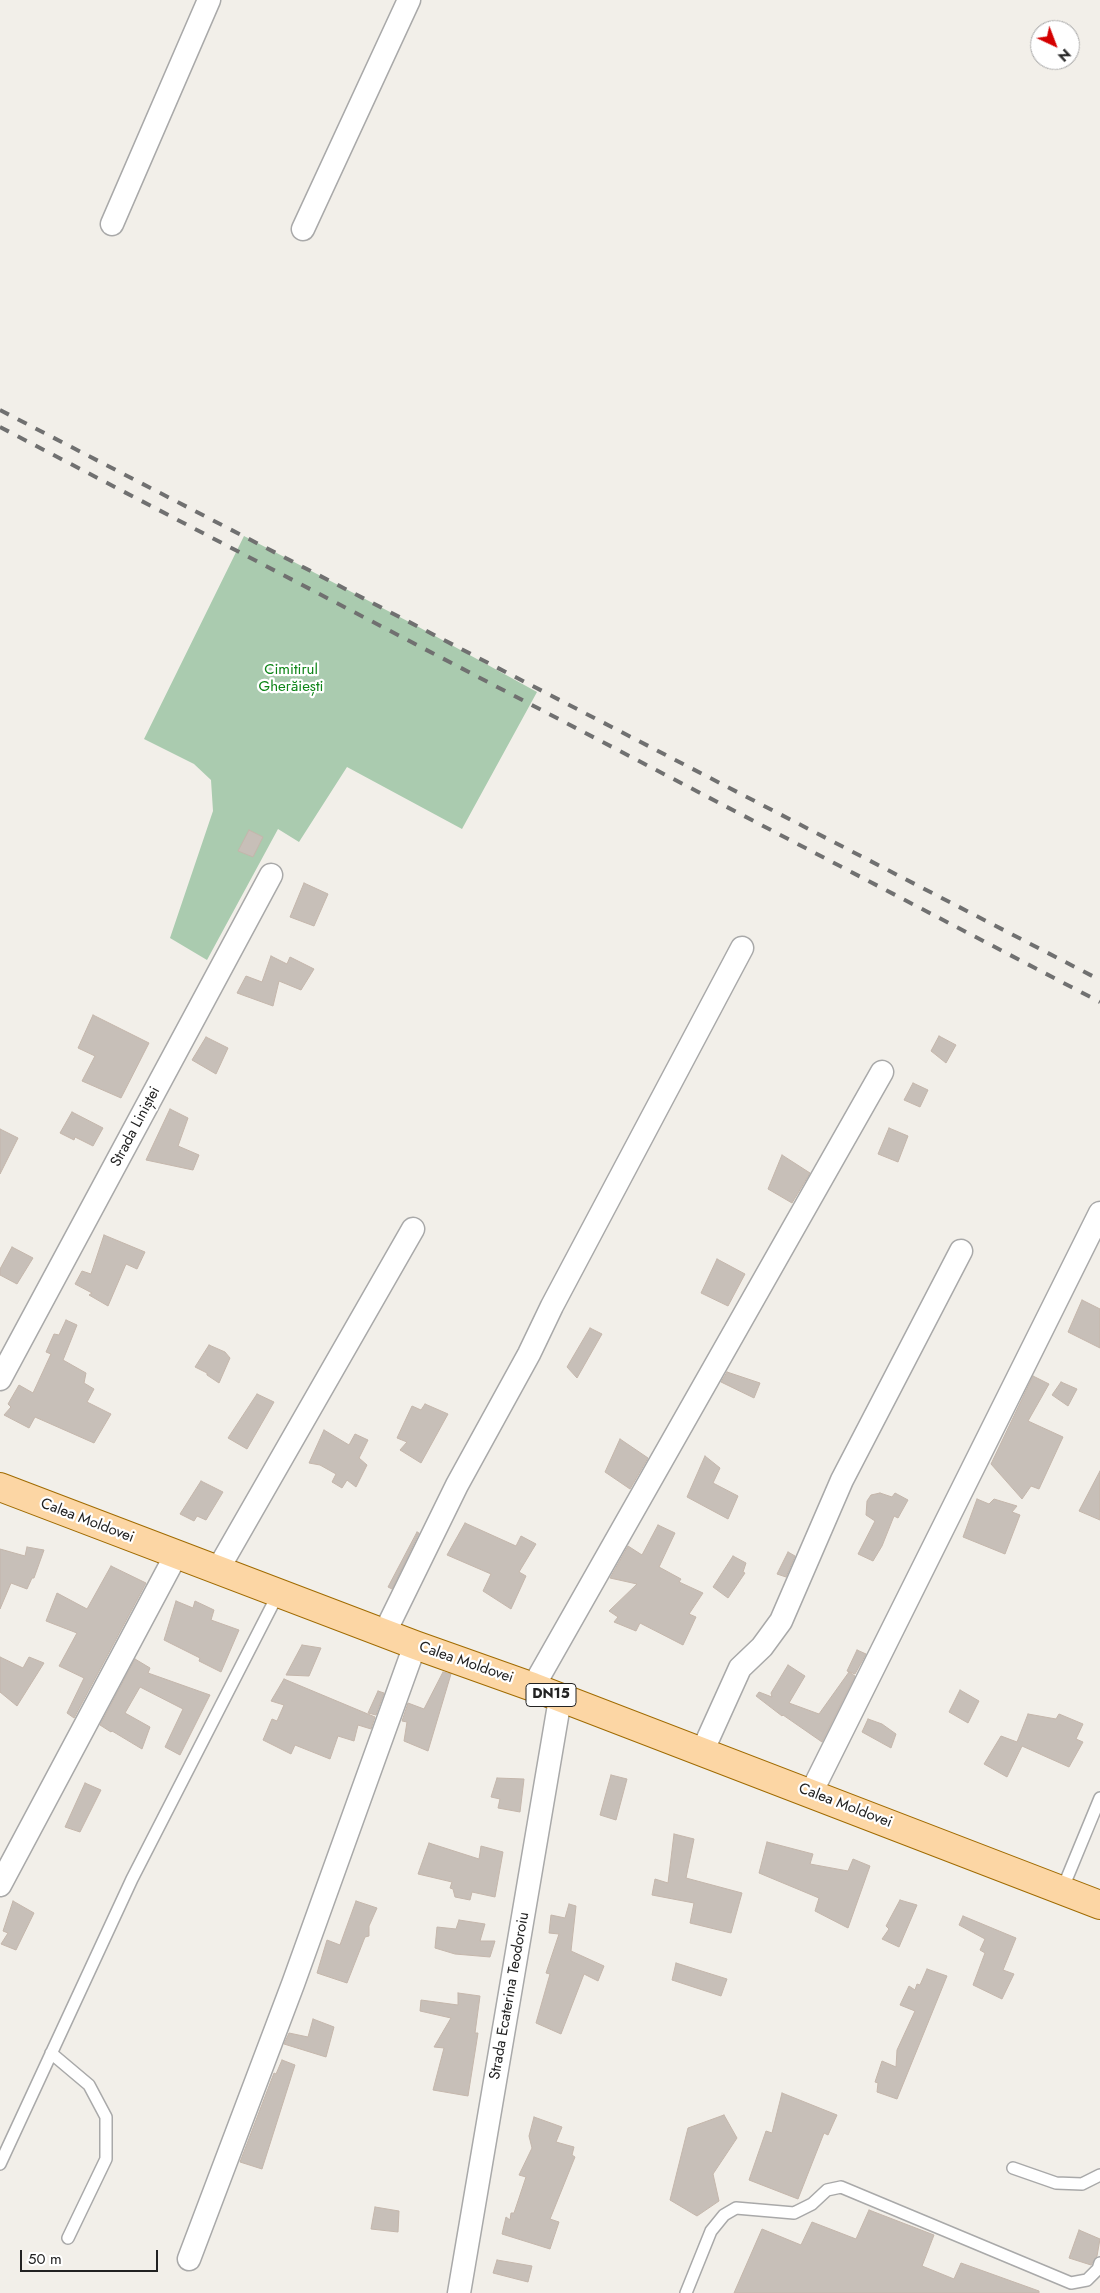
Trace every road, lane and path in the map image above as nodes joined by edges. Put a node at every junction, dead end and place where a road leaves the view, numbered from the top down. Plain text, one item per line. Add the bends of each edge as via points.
1 (209, 0) edge
2 (409, 0) edge
3 (112, 224) dead end
4 (303, 229) dead end
5 (271, 875) dead end
6 (742, 948) dead end
7 (882, 1072) dead end
8 (1100, 1213) edge
9 (413, 1229) dead end
10 (961, 1251) dead end
11 (0, 1379) edge
12 (1, 1489) edge
13 (176, 1555) junction
14 (217, 1571) junction
15 (278, 1594) junction
16 (384, 1634) junction
17 (415, 1646) junction
18 (533, 1687) junction
19 (560, 1699) junction
20 (702, 1752) junction
21 (811, 1793) junction
22 (1100, 1798) edge
23 (0, 1885) edge
24 (1062, 1890) junction
25 (1100, 1905) edge
26 (51, 2052) junction
27 (0, 2164) edge
28 (1013, 2168) dead end
29 (1100, 2175) edge
30 (68, 2238) dead end
31 (189, 2258) dead end
32 (1100, 2263) edge
33 (459, 2293) edge
34 (686, 2293) edge

1 - 3 street
2 - 4 street
5 - 11 street, Strada Liniștei
6 - 16 street via 457,1485
7 - 18 street
8 - 21 street
9 - 14 street
10 - 20 street via 842,1480 781,1621 762,1647 740,1668
12 - 13 main road, Calea Moldovei / DN15
13 - 14 main road, Calea Moldovei / DN15
13 - 23 street
14 - 15 main road, Calea Moldovei / DN15
15 - 16 main road, Calea Moldovei / DN15
15 - 26 lane via 132,1878
16 - 17 main road, Calea Moldovei / DN15
17 - 18 main road, Calea Moldovei / DN15
17 - 31 street via 293,1984
18 - 19 main road, Calea Moldovei / DN15
19 - 20 main road, Calea Moldovei / DN15
19 - 33 street, Strada Ecaterina Teodoroiu
20 - 21 main road, Calea Moldovei / DN15
21 - 24 main road, Calea Moldovei / DN15
22 - 24 lane
24 - 25 main road, Calea Moldovei / DN15
26 - 27 lane
26 - 30 lane via 89,2085 106,2117 106,2159
28 - 29 lane via 1056,2183 1082,2184
32 - 34 lane via 1098,2270 1087,2280 1071,2283 841,2187 827,2190 812,2204 794,2213 736,2208 724,2215 712,2230

